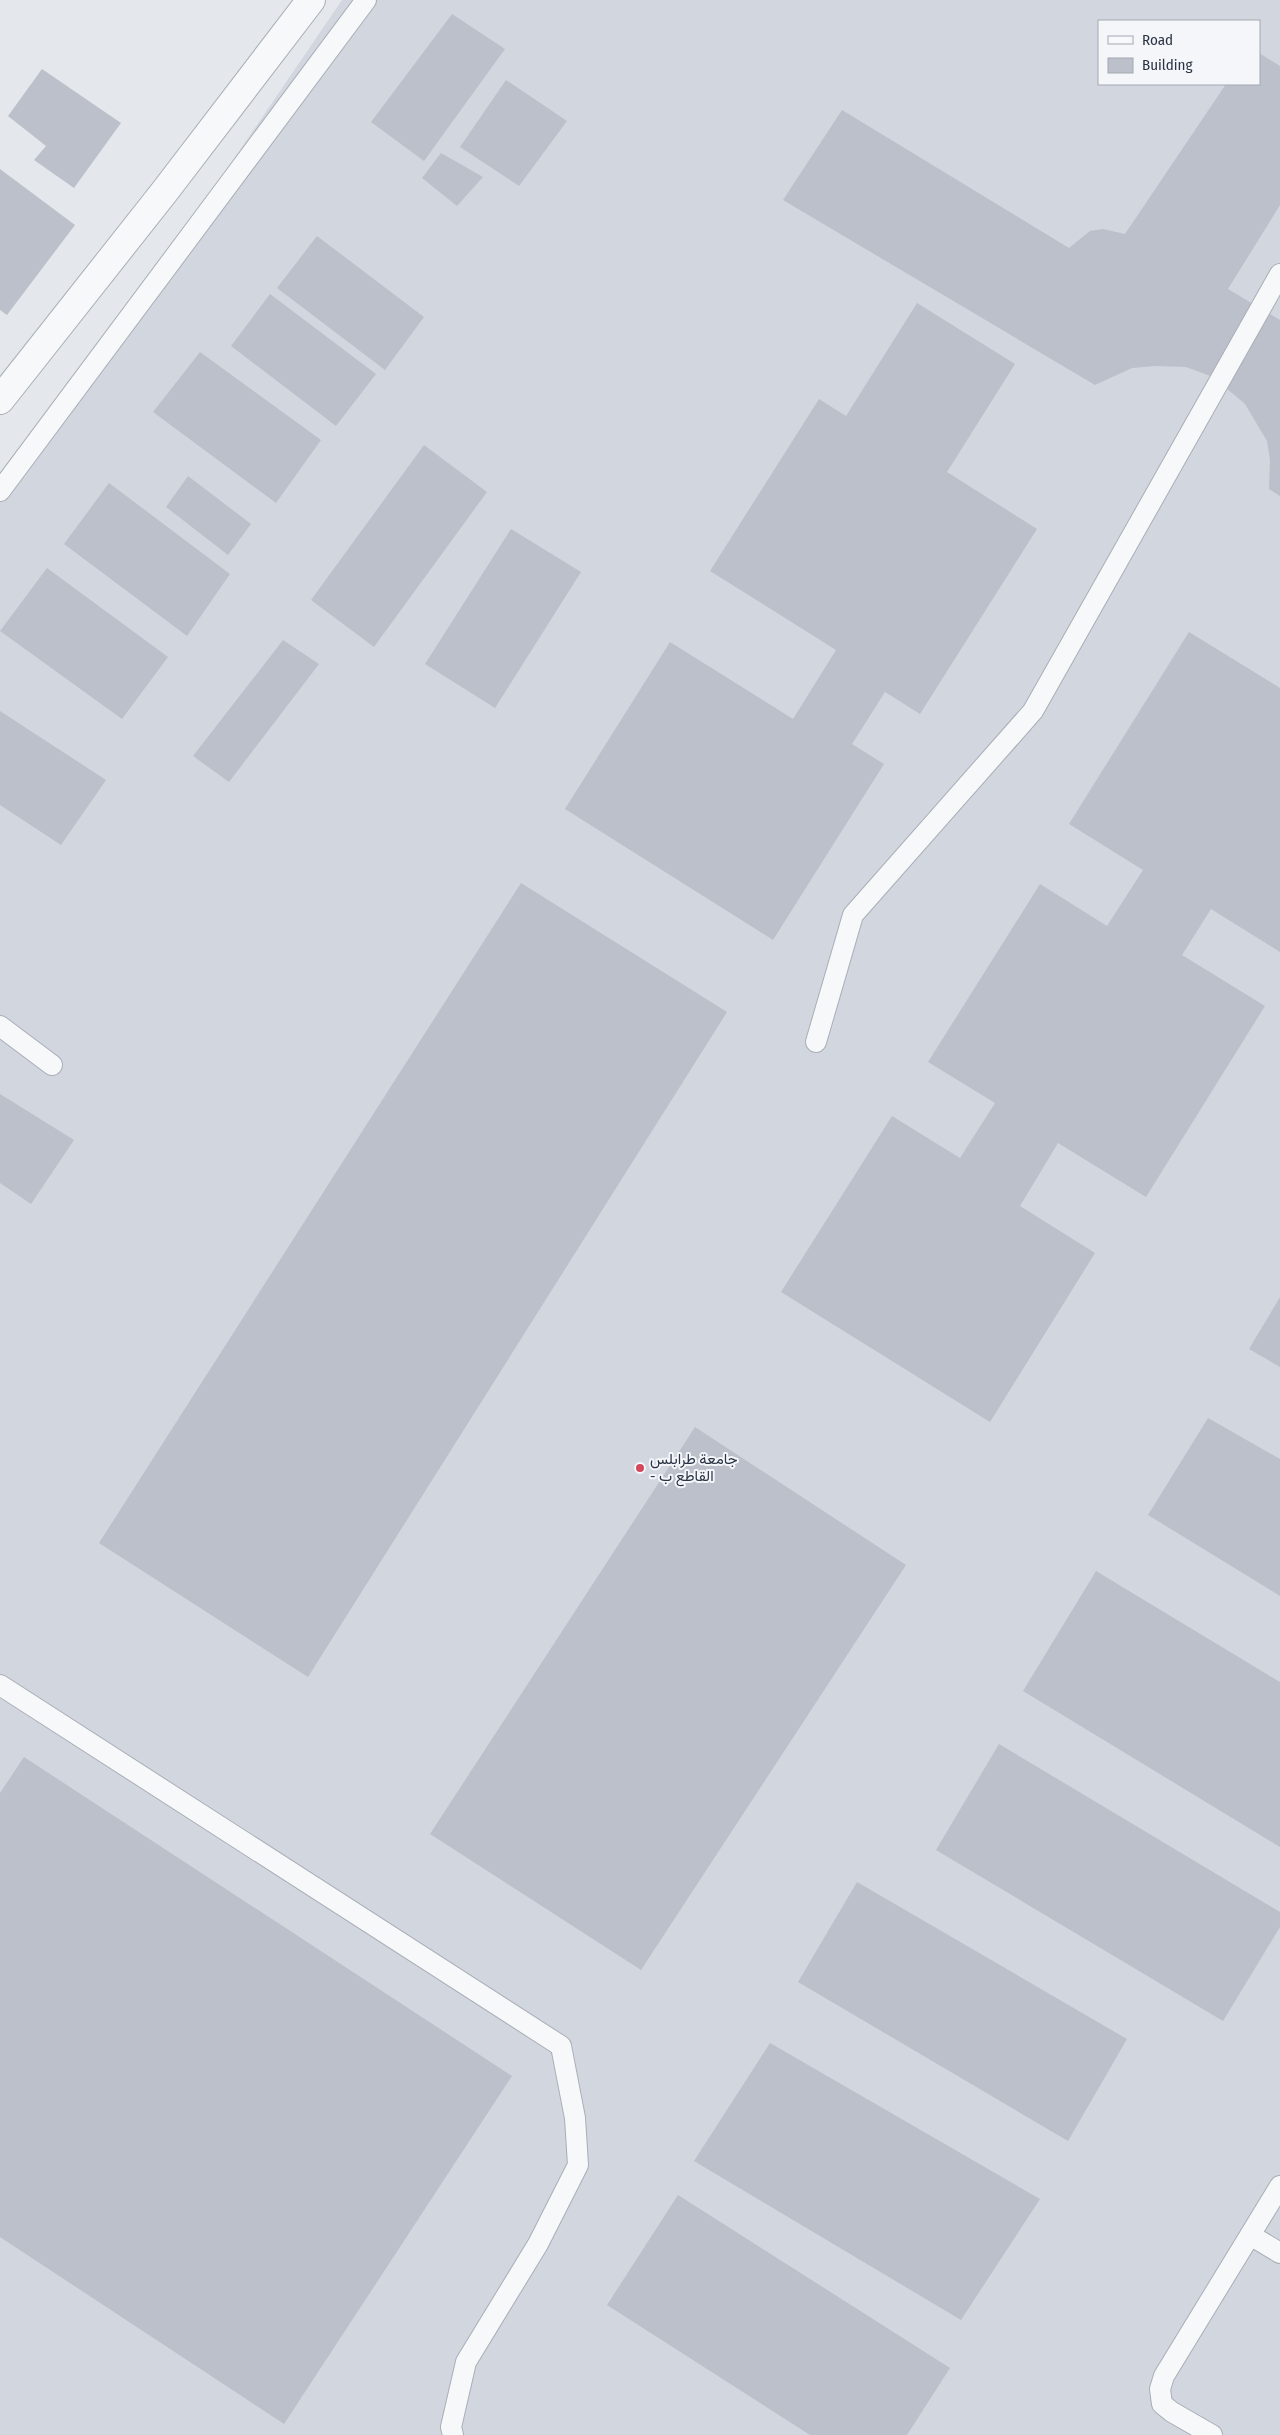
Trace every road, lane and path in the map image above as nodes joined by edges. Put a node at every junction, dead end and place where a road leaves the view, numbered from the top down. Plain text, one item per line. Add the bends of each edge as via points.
1 (311, 0) edge
2 (366, 0) edge
3 (1280, 274) edge
4 (0, 400) edge
5 (0, 491) edge
6 (0, 1026) edge
7 (816, 1042) dead end
8 (52, 1065) dead end
9 (0, 1685) edge
10 (1280, 2186) edge
11 (1250, 2235) junction
12 (1280, 2253) edge
13 (453, 2435) edge
14 (1212, 2435) edge

1 - 4 street
2 - 5 lane
3 - 7 lane via 1033,711 853,915
6 - 8 lane
9 - 13 lane via 561,2046 575,2118 578,2165 538,2244 466,2362 450,2427
10 - 11 lane
11 - 12 lane
11 - 14 lane via 1164,2376 1160,2389 1162,2404

